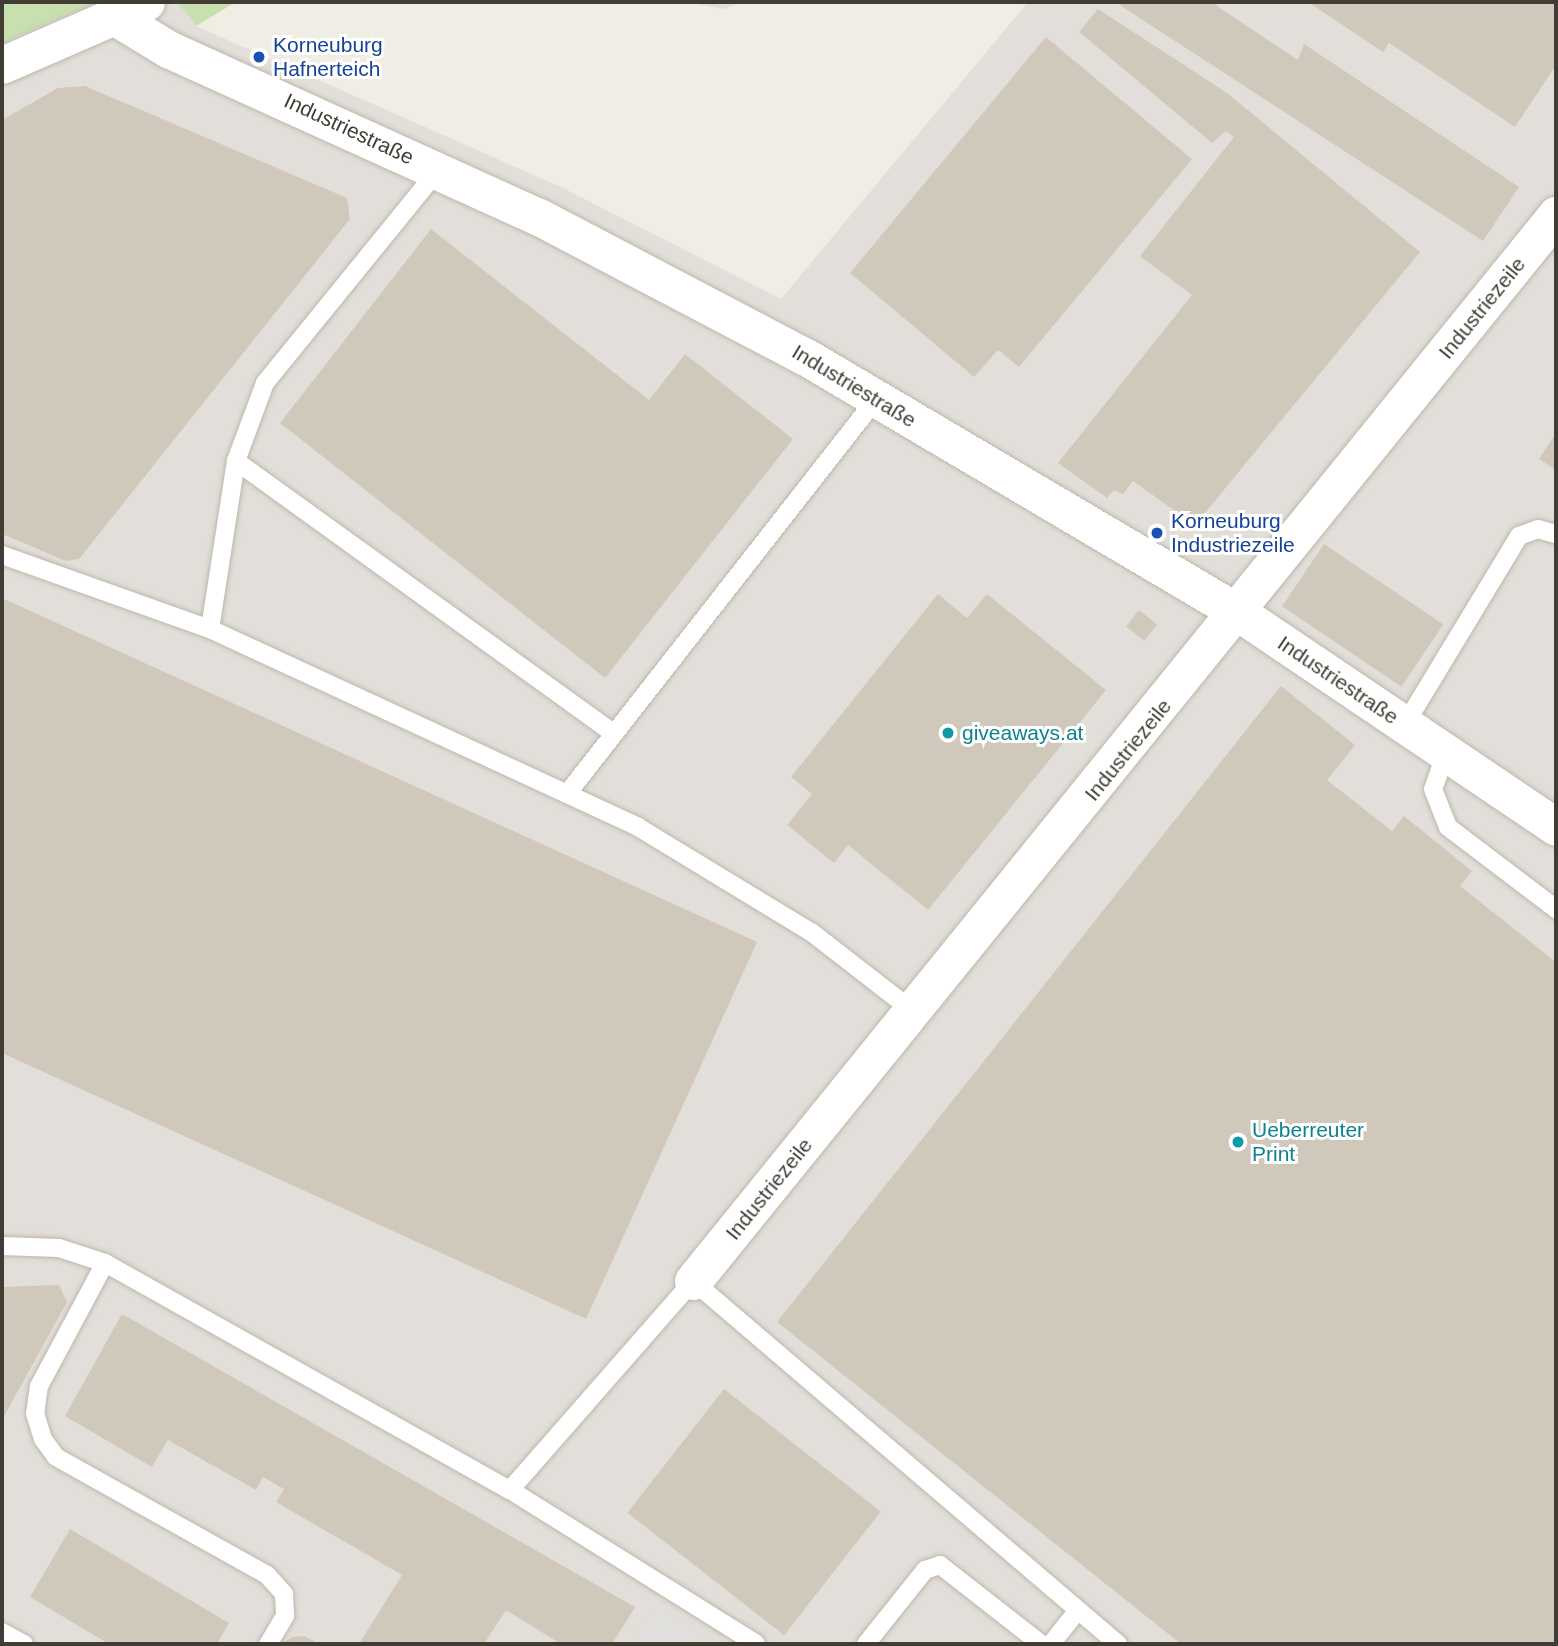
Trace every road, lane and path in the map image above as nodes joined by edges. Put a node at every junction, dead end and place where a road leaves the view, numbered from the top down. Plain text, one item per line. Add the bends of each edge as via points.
1 (146, 2) edge
2 (112, 15) junction
3 (2, 65) edge
4 (438, 170) junction
5 (1556, 215) edge
6 (876, 399) junction
7 (236, 461) junction
8 (1556, 534) edge
9 (2, 555) edge
10 (1239, 613) junction
11 (210, 629) junction
12 (1405, 726) junction
13 (614, 734) junction
14 (1446, 752) junction
15 (567, 794) junction
16 (1556, 827) edge
17 (1556, 909) edge
18 (914, 1012) junction
19 (2, 1246) edge
20 (105, 1263) junction
21 (693, 1281) junction
22 (510, 1490) junction
23 (1078, 1610) junction
24 (2, 1632) edge
25 (24, 1644) edge
26 (268, 1644) edge
27 (756, 1644) edge
28 (866, 1644) edge
29 (1041, 1644) edge
30 (1051, 1644) edge
31 (1118, 1644) edge

1 - 2 street
2 - 3 street
2 - 4 street, Industriestraße via 169,49
4 - 6 street, Industriestraße via 715,306
4 - 7 lane via 284,355 248,419
5 - 10 street, Industriezeile
6 - 10 street, Industriestraße
6 - 13 lane
7 - 11 lane
7 - 13 lane
8 - 12 lane via 1538,529 1519,536
9 - 11 lane
10 - 12 street, Industriestraße
10 - 18 street, Industriezeile
11 - 15 lane
12 - 14 street, Industriestraße
13 - 15 lane
14 - 16 street, Industriestraße
14 - 17 lane via 1433,789 1448,827
15 - 18 lane via 723,875 811,932
18 - 21 street, Industriezeile
19 - 20 lane via 59,1248
20 - 22 lane
20 - 26 lane via 39,1386 35,1413 43,1439 56,1457 267,1575 284,1594 285,1616
21 - 22 lane
21 - 23 lane
22 - 27 lane
23 - 30 lane
23 - 31 lane
24 - 25 lane
28 - 29 lane via 925,1570 940,1565

